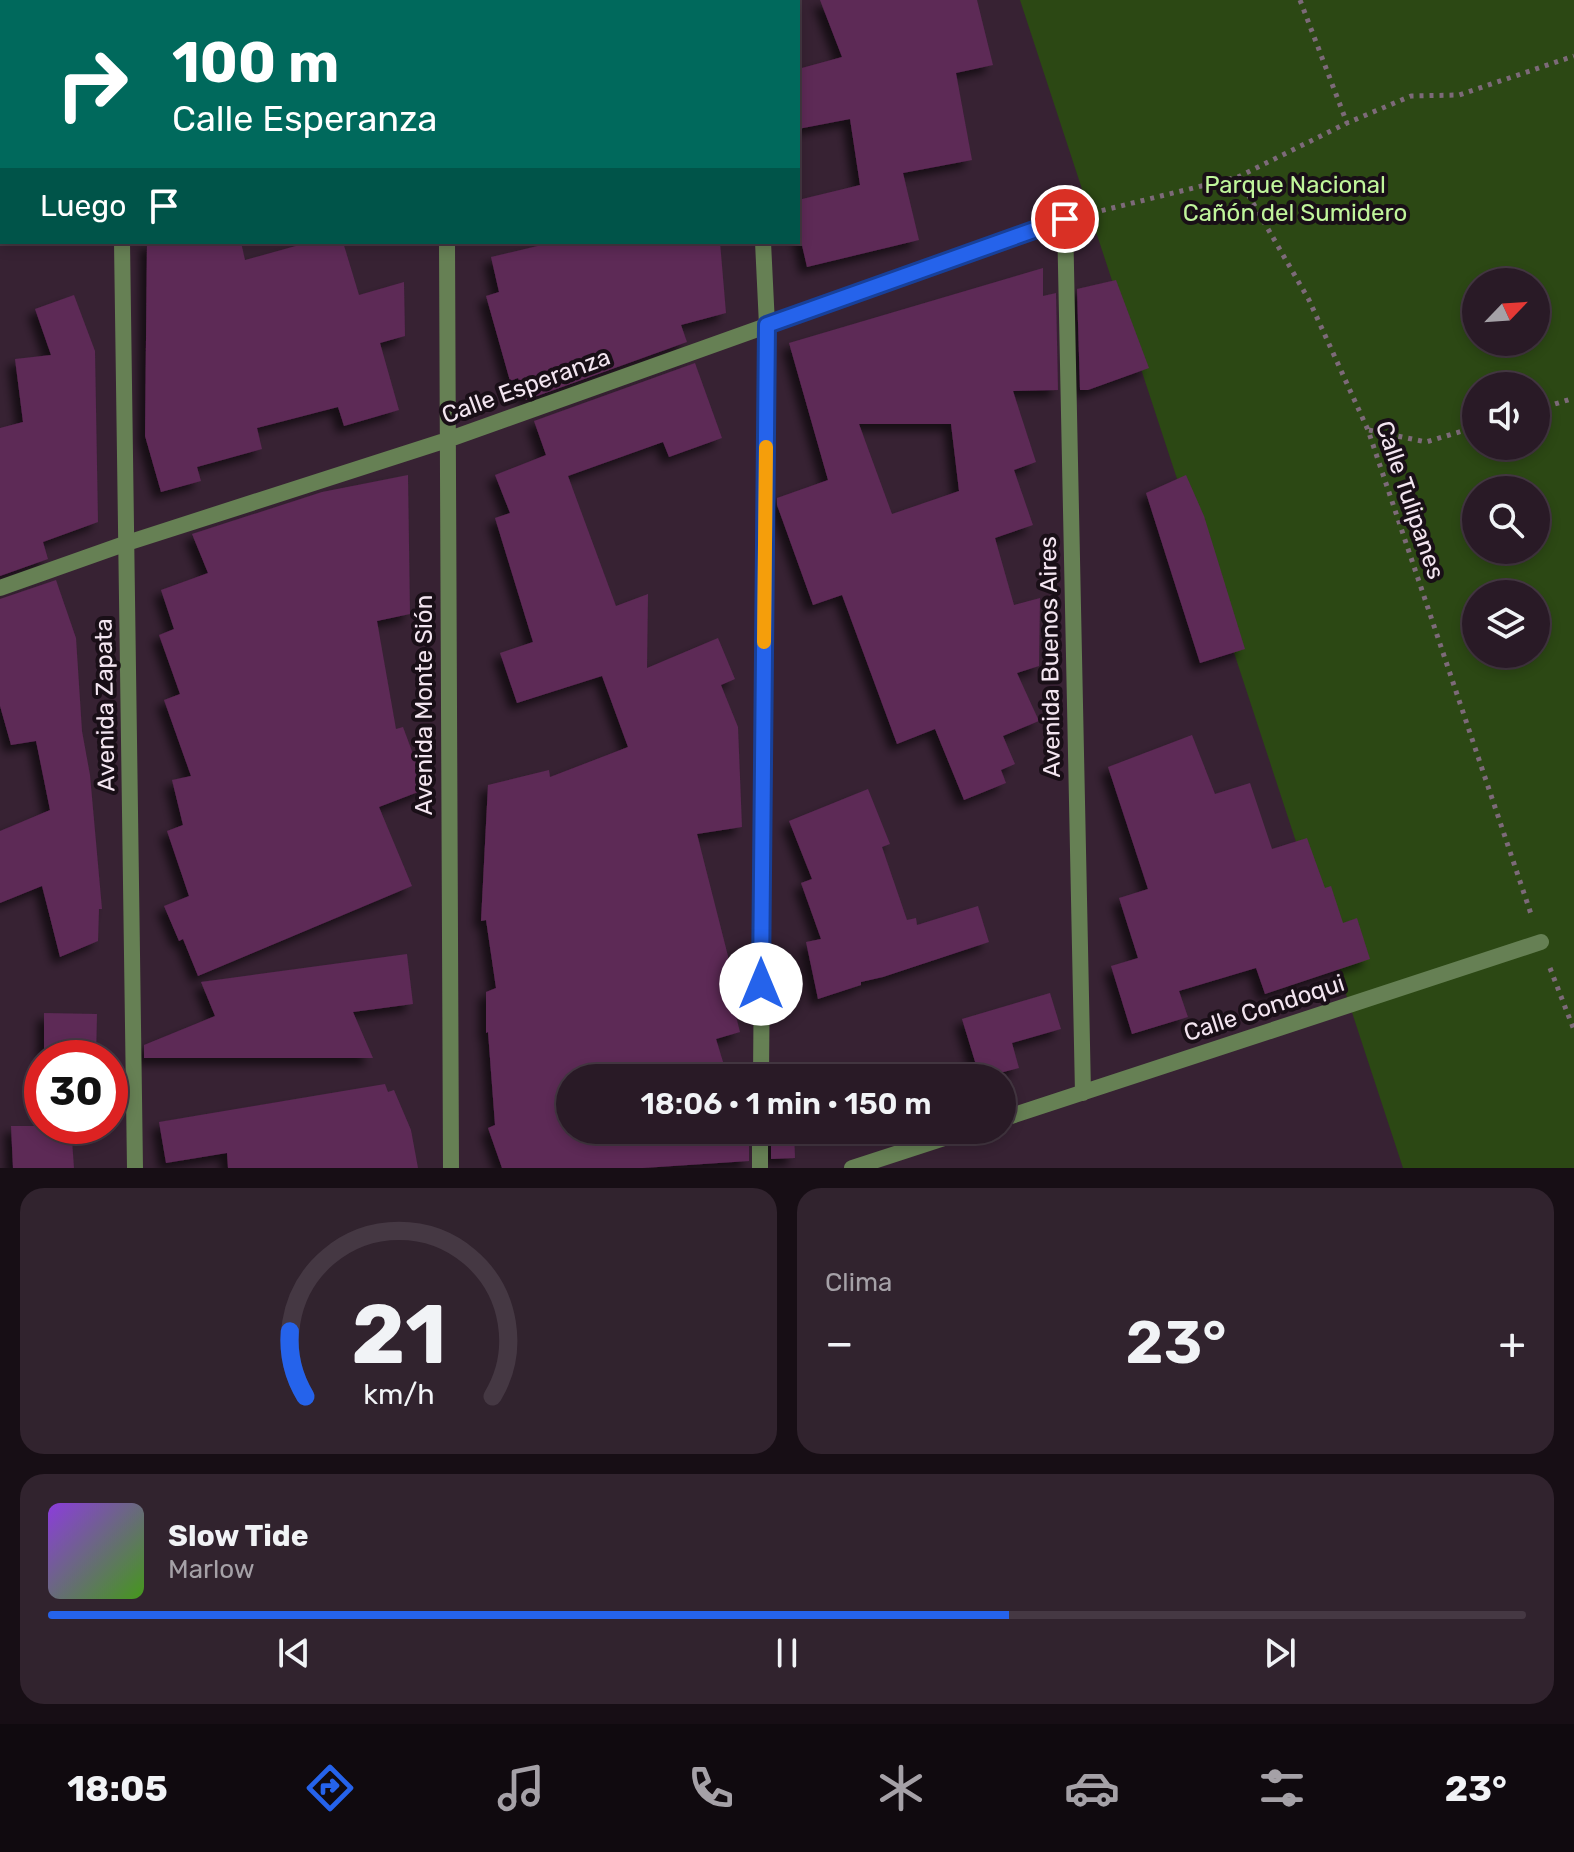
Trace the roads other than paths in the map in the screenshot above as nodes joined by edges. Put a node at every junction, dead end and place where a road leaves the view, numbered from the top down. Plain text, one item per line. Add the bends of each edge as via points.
1 (1065, 219) joint
2 (122, 244) edge
3 (447, 244) edge
4 (763, 244) edge
5 (767, 325) junction
6 (447, 440) junction
7 (127, 543) junction
8 (0, 588) edge
9 (1541, 942) road end
10 (761, 1064) edge
11 (1083, 1093) junction
12 (1016, 1115) edge
13 (760, 1144) edge
14 (926, 1144) edge
15 (135, 1168) edge
16 (451, 1168) edge
17 (760, 1168) edge
18 (852, 1168) edge

1 - 5 street, Calle Esperanza
1 - 11 street, Avenida Buenos Aires
2 - 7 street, Avenida Zapata
3 - 6 street, Avenida Monte Sión
4 - 5 street
5 - 6 street, Calle Esperanza
5 - 10 street
6 - 7 street, Calle Esperanza
6 - 16 street, Avenida Monte Sión
7 - 8 street, Calle Esperanza
7 - 15 street, Avenida Zapata
9 - 11 street, Calle Condoqui
11 - 12 street, Calle Condoqui
13 - 17 street
14 - 18 street

